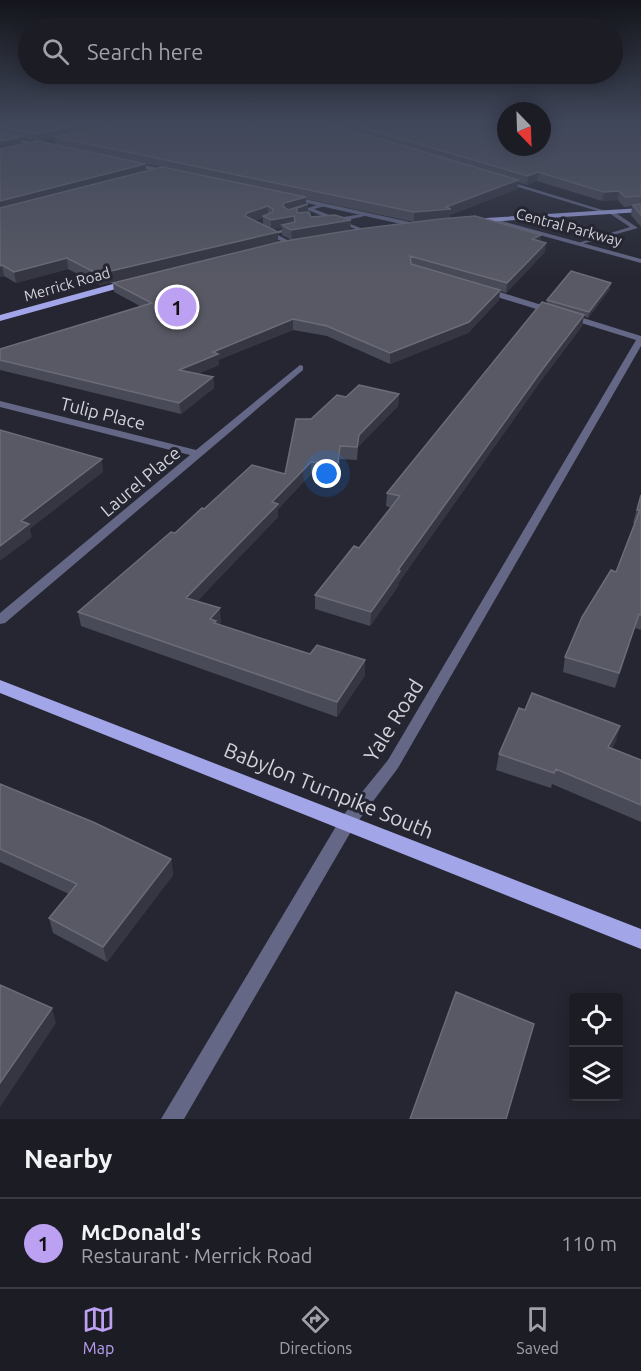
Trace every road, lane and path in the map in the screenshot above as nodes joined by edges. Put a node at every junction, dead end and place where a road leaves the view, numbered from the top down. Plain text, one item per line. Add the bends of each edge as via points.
1 (158, 173) edge
2 (175, 173) edge
3 (178, 174) edge
4 (144, 177) edge
5 (492, 178) edge
6 (278, 195) edge
7 (323, 205) junction
8 (308, 209) junction
9 (641, 210) edge
10 (298, 212) edge
11 (609, 212) junction
12 (367, 214) junction
13 (312, 217) edge
14 (323, 218) junction
15 (336, 219) junction
16 (491, 220) junction
17 (459, 222) edge
18 (281, 225) edge
19 (424, 225) joint
20 (291, 229) edge
21 (387, 229) edge
22 (376, 230) edge
23 (365, 231) junction
24 (270, 234) junction
25 (346, 235) edge
26 (295, 243) joint
27 (580, 244) junction
28 (280, 246) edge
29 (641, 261) edge
30 (138, 280) edge
31 (471, 286) edge
32 (0, 318) edge
33 (641, 339) edge
34 (300, 368) dead end
35 (0, 404) edge
36 (198, 454) junction
37 (0, 620) edge
38 (0, 686) edge
39 (347, 823) junction
40 (641, 939) edge
41 (172, 1119) edge

1 - 4 street
2 - 3 street
5 - 11 street
6 - 7 street
7 - 8 street
7 - 12 street
8 - 10 street
8 - 14 street
9 - 11 main road
11 - 16 main road
11 - 27 street via 635,228
12 - 15 street
12 - 19 street
13 - 14 street
14 - 15 street
15 - 23 street
16 - 17 main road
16 - 27 street, Central Parkway
18 - 24 street via 261,230
19 - 21 main road
20 - 24 street
22 - 23 main road
23 - 25 main road
24 - 26 street
26 - 28 main road
27 - 29 street, Central Parkway
30 - 32 main road, Merrick Road
31 - 33 street
33 - 39 street, Yale Road via 393,764
34 - 36 street, Laurel Place
35 - 36 street, Tulip Place
36 - 37 street, Laurel Place
38 - 39 main road, Babylon Turnpike South
39 - 40 main road, Babylon Turnpike South
39 - 41 street, Yale Road

